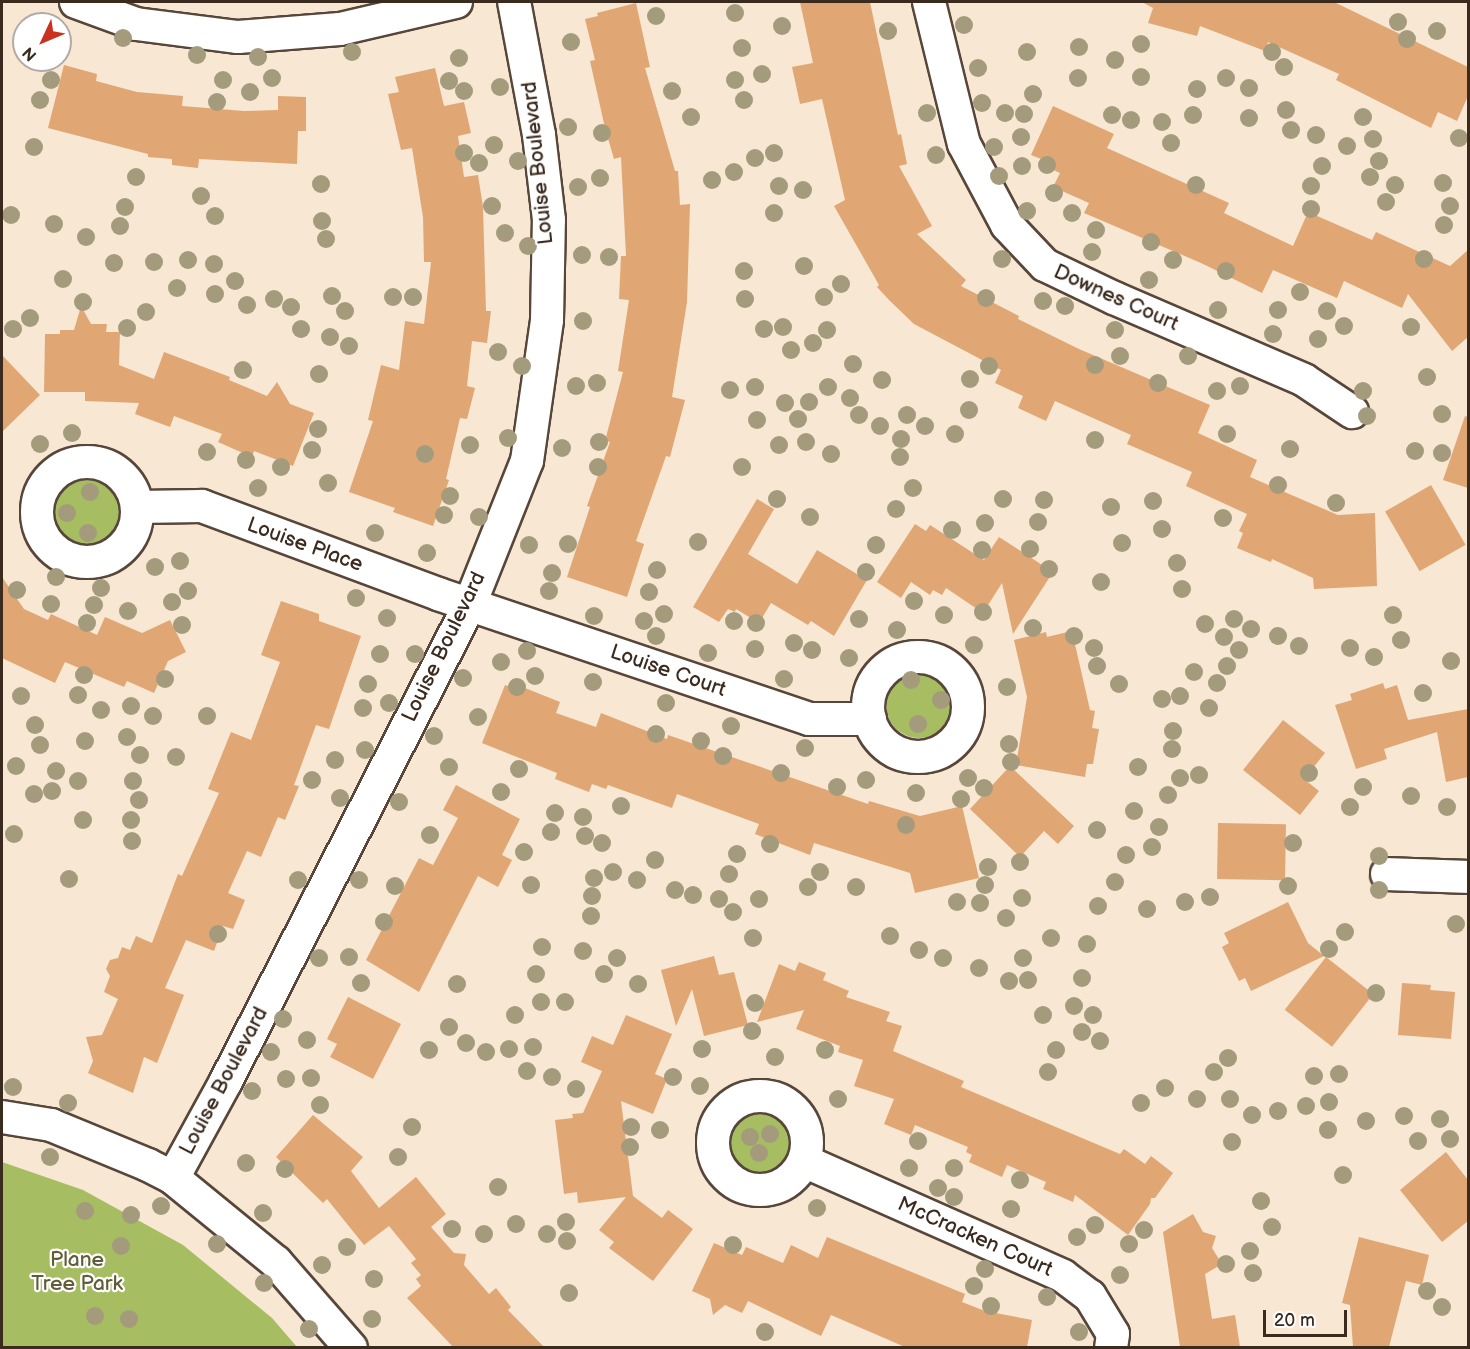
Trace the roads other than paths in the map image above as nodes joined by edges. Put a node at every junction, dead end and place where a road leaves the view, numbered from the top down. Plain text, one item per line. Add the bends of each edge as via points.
1 (75, 2) edge
2 (456, 2) edge
3 (514, 2) edge
4 (929, 2) edge
5 (1352, 412) dead end
6 (137, 507) dead end
7 (470, 604) junction
8 (870, 719) dead end
9 (1388, 874) dead end
10 (1468, 877) edge
11 (2, 1118) edge
12 (804, 1161) dead end
13 (173, 1178) junction
14 (351, 1347) edge
15 (1111, 1347) edge

1 - 2 street via 136,24 238,37 340,29
3 - 7 street, Louise Boulevard via 539,135 549,220 547,320 527,460
4 - 5 street, Downes Court via 964,144 1007,225 1045,266 1304,380
6 - 7 street, Louise Place via 202,506
7 - 8 street, Louise Court via 809,719
7 - 13 street, Louise Boulevard
9 - 10 street
11 - 13 street via 51,1125
12 - 15 street, McCracken Court via 1062,1276 1090,1296 1113,1334
13 - 14 street via 276,1262

